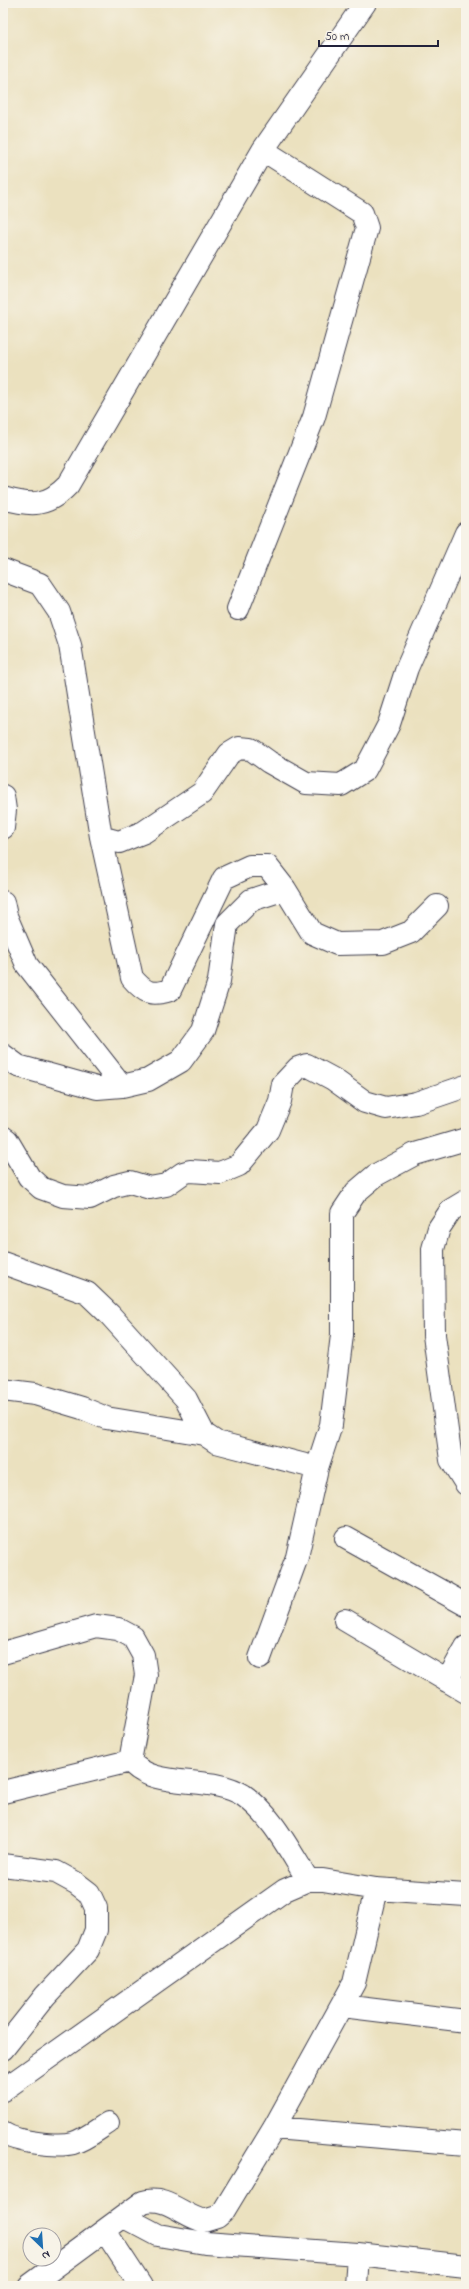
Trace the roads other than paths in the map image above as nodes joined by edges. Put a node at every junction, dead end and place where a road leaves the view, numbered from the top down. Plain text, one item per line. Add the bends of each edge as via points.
1 (364, 3) edge
2 (263, 150) junction
3 (3, 498) edge
4 (466, 533) edge
5 (3, 570) edge
6 (238, 609) dead end
7 (3, 796) edge
8 (3, 828) edge
9 (102, 837) junction
10 (285, 889) junction
11 (3, 902) edge
12 (437, 906) dead end
13 (3, 1055) edge
14 (122, 1086) junction
15 (466, 1086) edge
16 (3, 1137) edge
17 (466, 1138) edge
18 (466, 1201) edge
19 (3, 1263) edge
20 (3, 1390) edge
21 (204, 1434) junction
22 (317, 1468) junction
23 (466, 1484) edge
24 (346, 1538) dead end
25 (466, 1605) edge
26 (344, 1620) dead end
27 (466, 1647) edge
28 (3, 1653) edge
29 (260, 1658) dead end
30 (447, 1681) junction
31 (466, 1692) edge
32 (130, 1761) junction
33 (3, 1792) edge
34 (3, 1865) edge
35 (308, 1880) junction
36 (376, 1889) junction
37 (466, 1895) edge
38 (342, 2006) junction
39 (466, 2020) edge
40 (3, 2049) edge
41 (3, 2090) edge
42 (108, 2123) dead end
43 (274, 2128) junction
44 (3, 2133) edge
45 (466, 2144) edge
46 (124, 2217) junction
47 (105, 2232) junction
48 (358, 2254) junction
49 (466, 2266) edge
50 (28, 2286) edge
51 (141, 2286) edge
52 (356, 2286) edge

1 - 2 street
2 - 3 street via 68,485 58,496 46,502 34,504
2 - 6 street via 362,213 367,228 314,416
4 - 9 street via 407,668 389,724 365,770 341,785 306,782 251,749 239,748 229,754 202,793 144,832 119,842
5 - 9 street via 40,584 59,612 70,645
7 - 8 street
9 - 10 street via 132,978 142,990 157,994 170,990 224,878 250,866 267,866
10 - 12 street via 312,933 337,944 383,943 411,932
10 - 14 street via 251,900 227,924 219,981 203,1031 181,1061 148,1080
11 - 14 street via 6,916 27,965
13 - 14 street via 18,1066 96,1088
15 - 16 street via 416,1103 386,1108 365,1102 306,1065 298,1068 283,1084 280,1101 268,1130 239,1165 220,1174 190,1171 166,1185 150,1188 130,1182 114,1186 90,1198 63,1196 41,1188 29,1178
17 - 22 street via 415,1154 376,1175 356,1192 342,1213 342,1335 331,1425
18 - 23 street via 451,1210 439,1228 433,1249 434,1335 451,1460
19 - 21 street via 87,1293 186,1399
20 - 21 street via 35,1394 106,1418
21 - 22 street via 216,1442
22 - 29 street via 297,1557
24 - 25 street
26 - 30 street
27 - 30 street
28 - 32 street via 96,1626 118,1629 133,1637 143,1655 146,1674
30 - 31 street
32 - 33 street
32 - 35 street via 136,1769 148,1775 216,1786 241,1794 264,1812
34 - 40 street via 56,1872 89,1894 96,1908 96,1930 88,1950
35 - 36 street
35 - 41 street via 285,1890
36 - 37 street
36 - 38 street via 354,1983
38 - 39 street
38 - 43 street
42 - 44 street via 71,2143 22,2142
43 - 45 street
43 - 46 street via 223,2212 217,2217 198,2220 162,2201 152,2199 143,2202
46 - 47 street
46 - 48 street via 158,2235 205,2243
47 - 50 street
47 - 51 street
48 - 49 street
48 - 52 street

